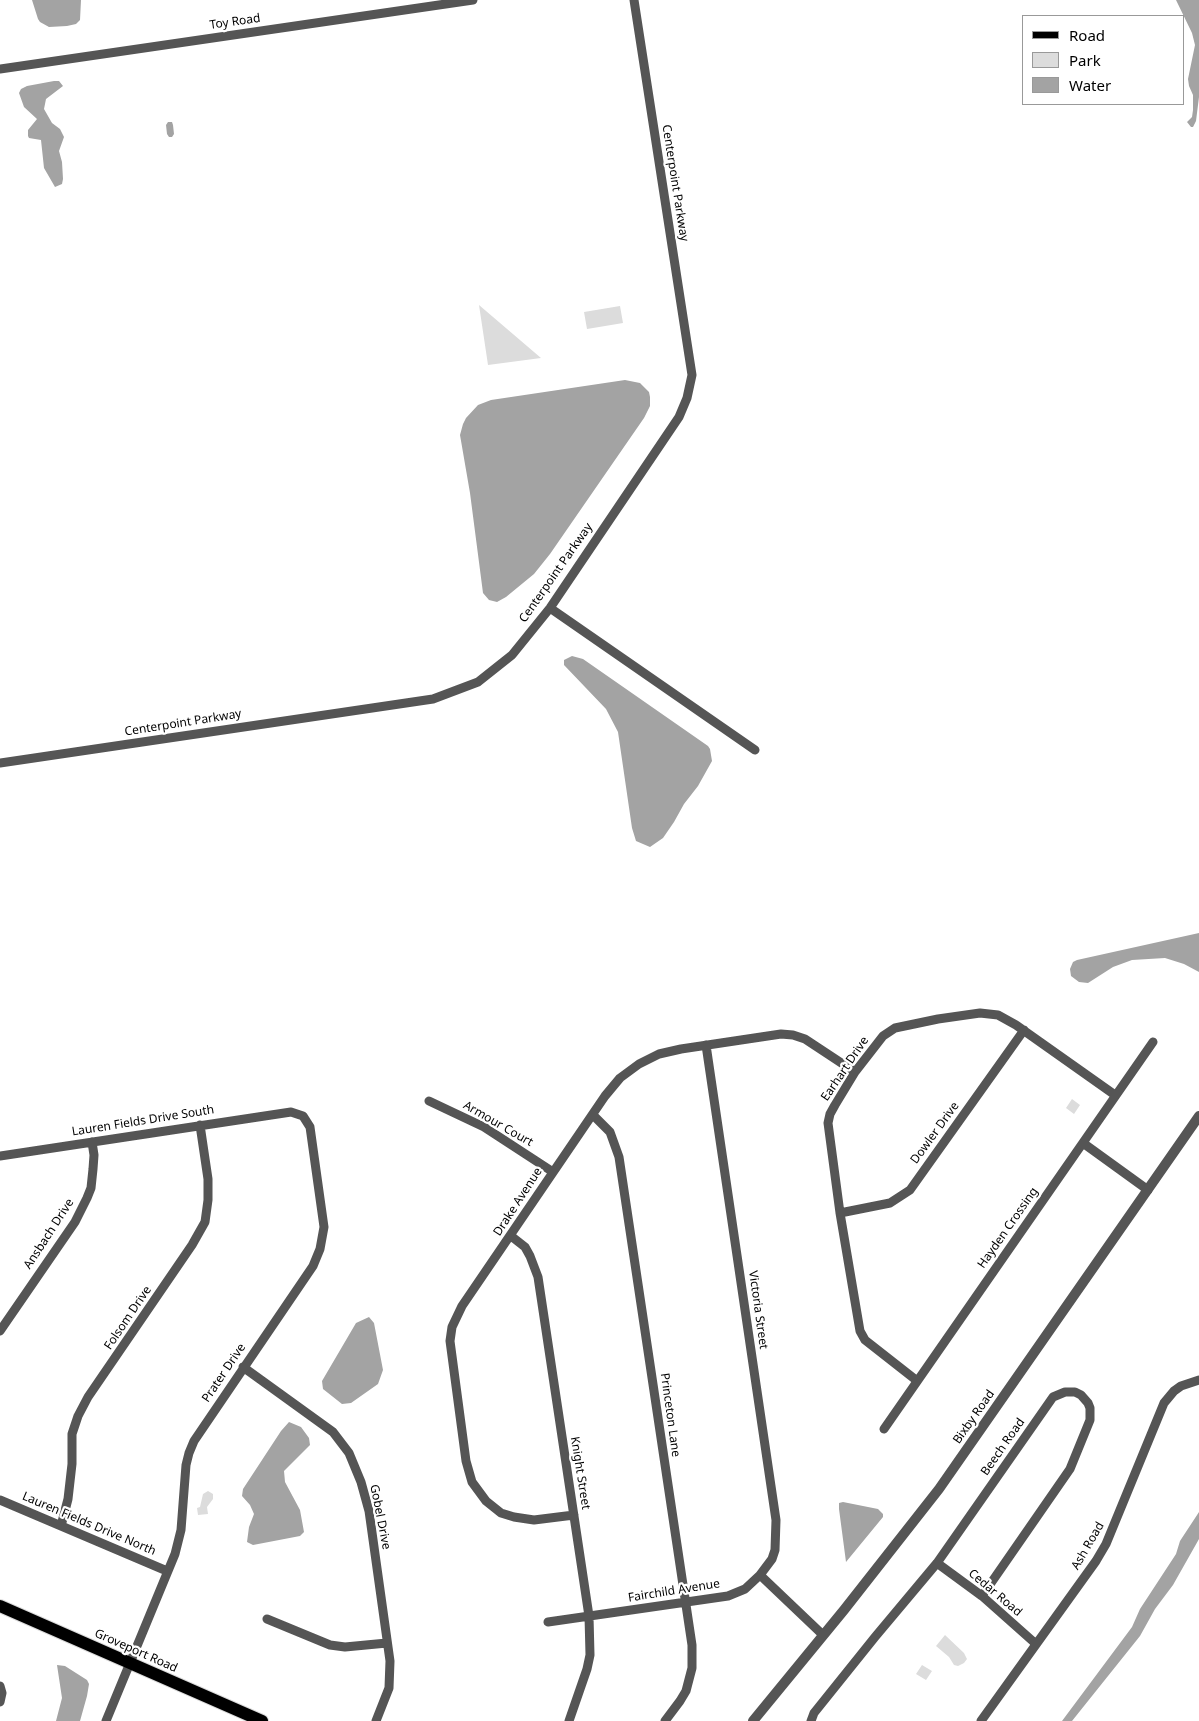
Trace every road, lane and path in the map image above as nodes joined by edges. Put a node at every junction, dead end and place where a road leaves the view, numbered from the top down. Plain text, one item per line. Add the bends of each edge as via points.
1 (473, 0) edge
2 (634, 0) edge
3 (0, 69) edge
4 (550, 608) junction
5 (756, 750) dead end
6 (0, 763) edge
7 (1024, 1030) junction
8 (1153, 1042) dead end
9 (706, 1045) junction
10 (855, 1072) junction
11 (1115, 1095) junction
12 (429, 1101) dead end
13 (290, 1112) joint
14 (593, 1114) junction
15 (1199, 1116) edge
16 (200, 1125) junction
17 (92, 1142) junction
18 (1083, 1143) junction
19 (0, 1156) edge
20 (553, 1172) junction
21 (1148, 1190) junction
22 (840, 1213) junction
23 (511, 1236) junction
24 (0, 1331) edge
25 (243, 1366) junction
26 (916, 1380) junction
27 (1199, 1380) edge
28 (884, 1429) dead end
29 (0, 1500) edge
30 (574, 1515) junction
31 (61, 1526) junction
32 (937, 1562) junction
33 (168, 1571) junction
34 (760, 1575) junction
35 (982, 1596) junction
36 (686, 1602) junction
37 (0, 1606) edge
38 (590, 1616) junction
39 (267, 1619) dead end
40 (548, 1622) dead end
41 (823, 1635) junction
42 (387, 1643) junction
43 (1036, 1644) junction
44 (131, 1664) junction
45 (0, 1686) edge
46 (0, 1702) edge
47 (106, 1721) edge
48 (262, 1721) edge
49 (376, 1721) edge
50 (569, 1721) edge
51 (665, 1721) edge
52 (753, 1721) edge
53 (811, 1721) edge
54 (981, 1721) edge

1 - 3 street, Toy Road
2 - 4 street, Centerpoint Parkway via 692,375 679,417
4 - 5 street
4 - 6 street, Centerpoint Parkway via 512,654 487,676 470,687 433,699
7 - 10 street, Earhart Drive via 998,1015 980,1013 902,1026 888,1031
7 - 11 street, Earhart Drive
7 - 22 street, Dowler Drive via 910,1190 890,1203
8 - 11 street, Hayden Crossing
9 - 10 street, Drake Avenue via 793,1035 805,1039
9 - 14 street, Drake Avenue via 659,1054 639,1064 620,1078
9 - 34 street, Victoria Street via 776,1520 775,1550
10 - 22 street, Earhart Drive via 828,1123
11 - 18 street, Hayden Crossing
12 - 20 street, Armour Court via 484,1127
13 - 16 street, Lauren Fields Drive South
13 - 25 street, Prater Drive via 303,1116 310,1127 324,1227 320,1249 313,1266
14 - 20 street, Drake Avenue
14 - 36 street, Princeton Lane via 610,1132 619,1157
15 - 21 street, Bixby Road
16 - 17 street, Lauren Fields Drive South
16 - 31 street, Folsom Drive via 208,1179 205,1222 78,1416 72,1434 68,1499
17 - 19 street, Lauren Fields Drive South
17 - 24 street, Ansbach Drive via 93,1169 87,1198 75,1222
18 - 21 street
18 - 26 street, Hayden Crossing
20 - 23 street, Drake Avenue
21 - 41 street, Bixby Road via 939,1489
22 - 26 street, Earhart Drive via 860,1331 865,1340
23 - 30 street, Knight Street via 525,1247 538,1276
23 - 30 street, Drake Avenue via 462,1306 452,1327 451,1352 466,1461 477,1490 501,1513 534,1520
25 - 33 street, Prater Drive via 188,1453 181,1530
25 - 42 street, Gobel Drive via 333,1432 349,1453 366,1497
26 - 28 street, Hayden Crossing
27 - 43 street, Ash Road via 1180,1386 1164,1403 1106,1544
29 - 31 street, Lauren Fields Drive North
30 - 38 street, Knight Street
31 - 33 street, Lauren Fields Drive North
32 - 35 street, Cedar Road
32 - 35 street, Beech Road via 1053,1397 1065,1392 1081,1395 1091,1414 1070,1469
32 - 53 street, Beech Road via 814,1713
33 - 44 street, Prater Drive
34 - 36 street, Fairchild Avenue via 745,1589 728,1596
34 - 41 street
35 - 43 street, Cedar Road
36 - 38 street, Fairchild Avenue
36 - 51 street, Princeton Lane via 692,1668 686,1691
37 - 44 main road, Groveport Road
38 - 40 street, Fairchild Avenue
38 - 50 street, Knight Street via 590,1655
39 - 42 street via 345,1648
41 - 52 street, Bixby Road
42 - 49 street, Gobel Drive via 389,1688
43 - 54 street, Ash Road
44 - 47 street, Prater Drive
44 - 48 main road, Groveport Road
45 - 46 street

